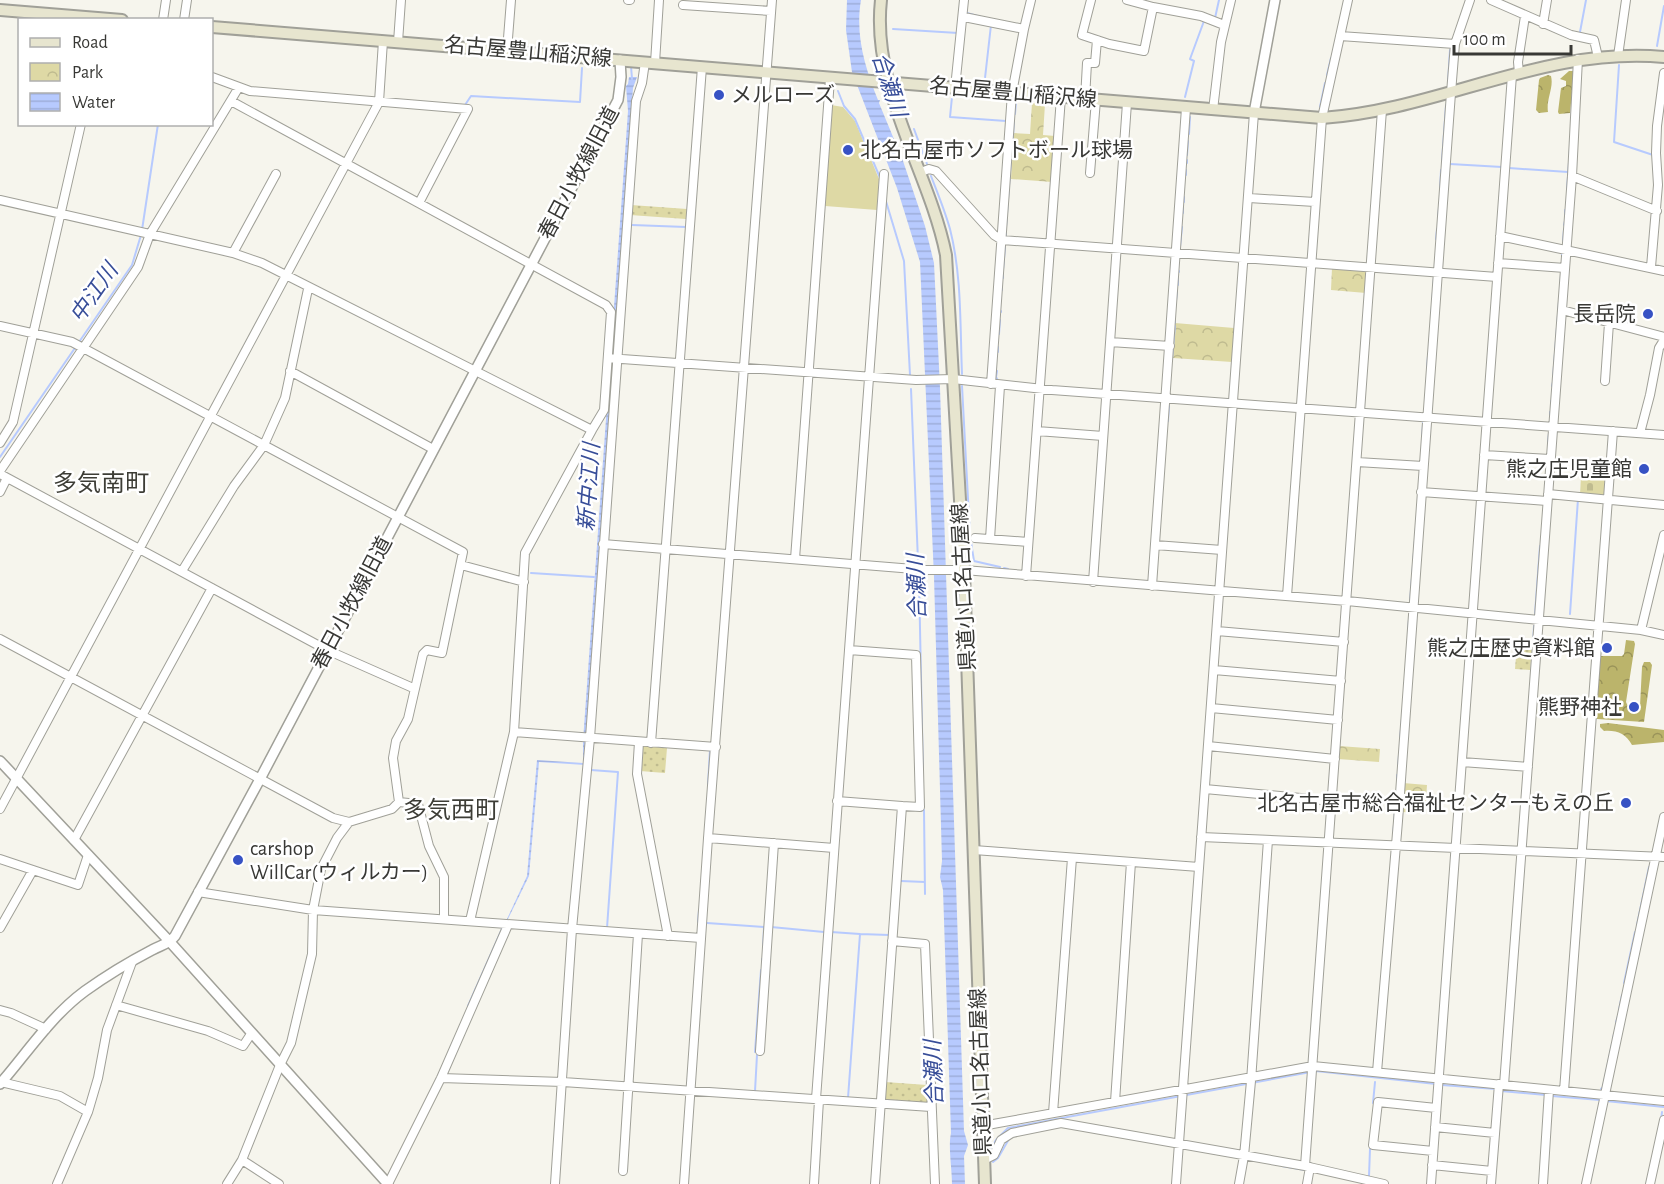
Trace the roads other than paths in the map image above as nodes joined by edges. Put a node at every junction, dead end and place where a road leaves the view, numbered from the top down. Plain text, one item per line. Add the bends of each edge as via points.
1 (166, 0) edge
2 (187, 0) edge
3 (401, 0) edge
4 (511, 0) edge
5 (659, 0) edge
6 (772, 0) edge
7 (881, 0) edge
8 (964, 0) edge
9 (1031, 0) edge
10 (1091, 0) edge
11 (1132, 0) edge
12 (1231, 0) edge
13 (1275, 0) edge
14 (1348, 0) edge
15 (1470, 0) edge
16 (1491, 0) edge
17 (1547, 0) edge
18 (1626, 0) edge
19 (683, 5) dead end
20 (1153, 7) junction
21 (0, 10) edge
22 (771, 11) junction
23 (1525, 16) junction
24 (964, 17) junction
25 (92, 18) edge
26 (163, 18) edge
27 (184, 18) edge
28 (1543, 24) junction
29 (1224, 26) junction
30 (213, 27) edge
31 (1024, 29) junction
32 (1340, 36) junction
33 (1097, 40) junction
34 (383, 41) junction
35 (398, 42) junction
36 (1455, 44) junction
37 (507, 51) junction
38 (1618, 56) junction
39 (1598, 57) junction
40 (1664, 57) edge
41 (1578, 59) junction
42 (621, 60) junction
43 (646, 62) junction
44 (702, 67) junction
45 (766, 73) junction
46 (1664, 73) edge
47 (1516, 74) junction
48 (213, 77) edge
49 (830, 79) junction
50 (888, 83) junction
51 (239, 87) junction
52 (955, 88) junction
53 (1012, 93) junction
54 (1451, 93) junction
55 (1061, 97) junction
56 (1084, 99) junction
57 (1096, 100) junction
58 (231, 101) junction
59 (379, 102) junction
60 (1127, 102) junction
61 (1186, 108) junction
62 (1213, 110) junction
63 (1382, 110) junction
64 (1254, 113) junction
65 (1322, 118) junction
66 (81, 126) edge
67 (347, 164) junction
68 (921, 172) junction
69 (1090, 173) dead end
70 (276, 174) dead end
71 (884, 174) dead end
72 (1572, 176) junction
73 (1661, 185) edge
74 (1249, 198) junction
75 (0, 200) edge
76 (419, 202) junction
77 (1315, 202) junction
78 (61, 213) junction
79 (1659, 214) edge
80 (150, 233) junction
81 (1500, 236) junction
82 (1002, 240) junction
83 (1050, 243) junction
84 (1116, 248) junction
85 (1566, 249) junction
86 (233, 253) junction
87 (1176, 253) junction
88 (1245, 258) junction
89 (1311, 263) junction
90 (1498, 263) junction
91 (531, 264) junction
92 (1371, 267) junction
93 (1651, 267) junction
94 (1564, 268) junction
95 (1664, 271) edge
96 (1437, 272) junction
97 (288, 275) junction
98 (1497, 277) junction
99 (308, 289) dead end
100 (1562, 310) junction
101 (1609, 323) junction
102 (0, 326) edge
103 (33, 333) junction
104 (1664, 339) edge
105 (1110, 342) junction
106 (1170, 346) junction
107 (84, 348) junction
108 (613, 359) junction
109 (680, 363) junction
110 (744, 368) junction
111 (290, 371) junction
112 (475, 371) junction
113 (809, 373) junction
114 (869, 377) junction
115 (950, 380) junction
116 (1605, 381) dead end
117 (991, 384) junction
118 (1000, 386) junction
119 (1040, 389) junction
120 (1106, 394) junction
121 (1166, 399) junction
122 (1233, 404) junction
123 (1301, 408) junction
124 (1360, 413) junction
125 (210, 417) junction
126 (1426, 418) junction
127 (1487, 423) junction
128 (1553, 427) junction
129 (592, 429) junction
130 (1037, 431) junction
131 (1613, 431) junction
132 (1640, 433) junction
133 (1664, 435) edge
134 (1103, 436) junction
135 (0, 443) edge
136 (264, 445) junction
137 (434, 450) junction
138 (1484, 455) junction
139 (1550, 459) junction
140 (1357, 462) junction
141 (1423, 466) junction
142 (2, 474) edge
143 (0, 492) edge
144 (1421, 492) junction
145 (1481, 496) junction
146 (1548, 498) junction
147 (1608, 500) junction
148 (1664, 505) edge
149 (398, 517) junction
150 (1664, 535) edge
151 (975, 538) dead end
152 (990, 539) junction
153 (1028, 542) junction
154 (603, 544) junction
155 (1155, 546) junction
156 (141, 548) junction
157 (666, 549) junction
158 (1222, 550) junction
159 (731, 554) junction
160 (795, 559) junction
161 (855, 564) junction
162 (461, 565) junction
163 (960, 570) junction
164 (182, 571) junction
165 (1026, 576) junction
166 (524, 582) junction
167 (1093, 582) junction
168 (1152, 586) junction
169 (212, 588) junction
170 (1220, 592) junction
171 (1287, 596) junction
172 (1347, 601) junction
173 (1413, 608) junction
174 (1473, 614) junction
175 (1538, 620) junction
176 (1598, 626) junction
177 (1641, 630) junction
178 (1217, 631) junction
179 (1664, 635) edge
180 (0, 639) edge
181 (1344, 642) junction
182 (327, 650) junction
183 (849, 650) junction
184 (1214, 670) junction
185 (70, 677) junction
186 (1341, 681) junction
187 (413, 688) junction
188 (1211, 708) junction
189 (143, 716) junction
190 (1338, 720) junction
191 (514, 732) junction
192 (587, 738) junction
193 (639, 742) junction
194 (651, 742) junction
195 (1208, 746) junction
196 (716, 747) junction
197 (1335, 759) junction
198 (0, 761) edge
199 (1462, 762) junction
200 (1528, 767) junction
201 (16, 779) junction
202 (261, 779) junction
203 (1205, 789) junction
204 (837, 801) junction
205 (1332, 801) junction
206 (399, 802) junction
207 (902, 806) junction
208 (0, 809) edge
209 (1664, 817) edge
210 (350, 822) junction
211 (1202, 837) junction
212 (708, 838) junction
213 (74, 840) junction
214 (1268, 840) junction
215 (1329, 842) junction
216 (774, 843) junction
217 (1396, 844) junction
218 (1455, 847) junction
219 (834, 848) junction
220 (1522, 849) junction
221 (974, 850) junction
222 (1581, 852) junction
223 (88, 855) junction
224 (1660, 856) edge
225 (1072, 858) junction
226 (0, 859) edge
227 (1131, 862) junction
228 (1199, 867) junction
229 (33, 870) junction
230 (198, 892) junction
231 (313, 910) junction
232 (444, 919) junction
233 (470, 921) junction
234 (508, 925) junction
235 (0, 928) edge
236 (573, 929) junction
237 (638, 934) junction
238 (668, 936) junction
239 (701, 938) junction
240 (892, 941) junction
241 (170, 942) junction
242 (132, 962) junction
243 (116, 1005) junction
244 (0, 1010) edge
245 (46, 1029) junction
246 (251, 1034) junction
247 (760, 1051) dead end
248 (280, 1065) junction
249 (1312, 1070) junction
250 (1377, 1072) junction
251 (441, 1078) junction
252 (563, 1082) junction
253 (1251, 1082) junction
254 (1438, 1082) junction
255 (1, 1083) edge
256 (628, 1086) junction
257 (1500, 1087) junction
258 (691, 1090) junction
259 (1564, 1091) junction
260 (1549, 1093) junction
261 (1182, 1094) junction
262 (818, 1099) junction
263 (1604, 1099) junction
264 (1664, 1101) edge
265 (1114, 1102) junction
266 (881, 1104) junction
267 (931, 1107) junction
268 (1436, 1108) junction
269 (88, 1112) junction
270 (1053, 1113) junction
271 (1664, 1120) edge
272 (982, 1126) junction
273 (1435, 1127) junction
274 (1495, 1133) junction
275 (1178, 1144) junction
276 (1433, 1151) junction
277 (1244, 1156) junction
278 (242, 1160) junction
279 (984, 1160) junction
280 (1432, 1165) junction
281 (1308, 1166) junction
282 (623, 1171) dead end
283 (1492, 1171) junction
284 (1368, 1182) edge
285 (57, 1184) edge
286 (227, 1184) edge
287 (279, 1184) edge
288 (388, 1184) edge
289 (555, 1184) edge
290 (684, 1184) edge
291 (814, 1184) edge
292 (875, 1184) edge
293 (935, 1184) edge
294 (985, 1184) edge
295 (1176, 1184) edge
296 (1239, 1184) edge
297 (1307, 1184) edge
298 (1384, 1184) edge
299 (1431, 1184) edge
300 (1491, 1184) edge
301 (1543, 1184) edge
302 (1586, 1184) edge
303 (1650, 1184) edge

1 - 26 street
2 - 27 street
3 - 35 street
4 - 37 street
5 - 43 street
6 - 22 street
7 - 50 main road, 県道小口名古屋線 via 880,35
8 - 24 street
9 - 31 street
10 - 33 street via 1082,35
11 - 20 street
12 - 29 street
13 - 64 street
14 - 32 street
15 - 36 street
16 - 23 street
17 - 28 street
18 - 38 street
19 - 22 street
20 - 29 street via 1201,16
20 - 33 street via 1144,51
21 - 25 main road
22 - 45 street
23 - 28 street
23 - 47 street
24 - 31 street
24 - 52 street
28 - 39 street via 1594,40
29 - 62 street
30 - 34 main road, 名古屋豊山稲沢線
31 - 53 street
32 - 36 street
32 - 65 street
33 - 56 street via 1095,63 1087,63
34 - 35 main road, 名古屋豊山稲沢線
34 - 59 street
35 - 37 main road, 名古屋豊山稲沢線
36 - 54 street
37 - 42 main road, 名古屋豊山稲沢線
38 - 39 main road, 名古屋豊山稲沢線
38 - 40 main road, 名古屋豊山稲沢線
39 - 41 main road, 名古屋豊山稲沢線
41 - 47 main road, 名古屋豊山稲沢線
41 - 72 street
42 - 43 main road, 名古屋豊山稲沢線
42 - 91 street, 春日小牧線旧道 via 618,100
43 - 44 main road, 名古屋豊山稲沢線
43 - 108 street via 636,101
44 - 45 main road, 名古屋豊山稲沢線
44 - 109 street
45 - 49 main road, 名古屋豊山稲沢線
45 - 110 street
46 - 73 street via 1656,147
47 - 54 main road, 名古屋豊山稲沢線
47 - 81 street
48 - 51 street
49 - 50 main road, 名古屋豊山稲沢線
49 - 113 street
50 - 52 main road, 名古屋豊山稲沢線
50 - 68 main road, 県道小口名古屋線
51 - 58 street
51 - 59 street
52 - 53 main road, 名古屋豊山稲沢線
53 - 55 main road, 名古屋豊山稲沢線
53 - 82 street
54 - 63 main road, 名古屋豊山稲沢線
54 - 96 street
55 - 56 main road, 名古屋豊山稲沢線
55 - 83 street
56 - 57 main road, 名古屋豊山稲沢線
57 - 60 main road, 名古屋豊山稲沢線
57 - 69 street
58 - 67 street
58 - 80 street
59 - 67 street
59 - 76 street via 468,109
60 - 61 main road, 名古屋豊山稲沢線
60 - 84 street
61 - 62 main road, 名古屋豊山稲沢線
61 - 87 street
62 - 64 main road, 名古屋豊山稲沢線
63 - 65 main road, 名古屋豊山稲沢線
63 - 92 street
64 - 65 main road, 名古屋豊山稲沢線
64 - 74 street
65 - 77 street
66 - 78 street
67 - 76 street
67 - 97 street
68 - 82 street via 936,171
68 - 115 main road, 県道小口名古屋線 via 941,227 946,255
70 - 86 street
71 - 114 street
72 - 79 street
72 - 85 street
73 - 79 street
74 - 77 street
74 - 88 street
75 - 78 street
76 - 91 street
77 - 89 street
78 - 80 street
78 - 103 street
79 - 93 street
80 - 86 street
80 - 107 street via 138,267
81 - 85 street
81 - 90 street
82 - 83 street
82 - 117 street
83 - 84 street
83 - 119 street
84 - 87 street
84 - 105 street
85 - 93 street
85 - 94 street
86 - 97 street
87 - 88 street
87 - 106 street
88 - 89 street
88 - 122 street
89 - 92 street
89 - 123 street
90 - 94 street
90 - 98 street
91 - 108 street via 606,305 611,312
91 - 112 street, 春日小牧線旧道
92 - 96 street
92 - 124 street
93 - 95 street
94 - 100 street
96 - 98 street
96 - 126 street
97 - 112 street
97 - 125 street
98 - 127 street
99 - 111 street
100 - 101 street
100 - 128 street
101 - 104 street
101 - 116 street
102 - 103 street
103 - 107 street
103 - 135 street via 14,422
104 - 132 street
105 - 106 street
105 - 120 street
106 - 121 street
107 - 125 street
107 - 142 street
108 - 109 street
108 - 129 street via 604,410
108 - 154 street
109 - 110 street
109 - 157 street
110 - 113 street
110 - 159 street
111 - 136 street via 285,398
111 - 137 street
112 - 129 street
112 - 137 street, 春日小牧線旧道
113 - 114 street
113 - 160 street
114 - 115 street
114 - 161 street
115 - 117 street
115 - 163 main road, 県道小口名古屋線
117 - 118 street
118 - 119 street
118 - 152 street
119 - 120 street
119 - 130 street
120 - 121 street
120 - 134 street
121 - 122 street
121 - 155 street
122 - 123 street
122 - 158 street
123 - 124 street
123 - 171 street
124 - 126 street
124 - 140 street
125 - 136 street
125 - 156 street
126 - 127 street
126 - 141 street
127 - 128 street
127 - 138 street
128 - 131 street
128 - 139 street
129 - 166 street via 525,553
130 - 134 street
130 - 153 street
131 - 132 street
131 - 147 street
132 - 133 street
134 - 167 street
136 - 149 street
136 - 164 street
137 - 149 street, 春日小牧線旧道
138 - 139 street
138 - 145 street
139 - 146 street
140 - 141 street
140 - 172 street
141 - 144 street
142 - 143 street
142 - 156 street
144 - 145 street
144 - 173 street
145 - 146 street
145 - 174 street
146 - 147 street
146 - 175 street
147 - 148 street
147 - 176 street
149 - 162 street via 463,552
149 - 182 street, 春日小牧線旧道
150 - 177 street
151 - 152 street
152 - 153 street
153 - 165 street
154 - 157 street
154 - 192 street
155 - 158 street
155 - 168 street
156 - 164 street
156 - 185 street
157 - 159 street
157 - 194 street
158 - 170 street
159 - 160 street
159 - 196 street
160 - 161 street
161 - 163 street
161 - 183 street
162 - 166 street
162 - 187 street via 442,653 427,650 423,654
163 - 165 street
163 - 221 main road, 県道小口名古屋線
164 - 169 street
165 - 167 street
166 - 191 street
167 - 168 street
168 - 170 street
169 - 182 street
169 - 189 street
170 - 171 street
170 - 178 street
171 - 172 street
172 - 173 street
172 - 181 street
173 - 174 street
173 - 217 street
174 - 175 street
174 - 199 street
175 - 176 street
175 - 200 street
176 - 177 street
176 - 222 street
177 - 179 street
178 - 181 street
178 - 184 street
180 - 185 street
181 - 186 street
182 - 187 street
182 - 202 street, 春日小牧線旧道
183 - 204 street
183 - 207 street via 916,655 920,807
184 - 186 street
184 - 188 street
185 - 189 street
185 - 201 street
186 - 190 street
187 - 206 street via 408,719 396,741 393,758
188 - 190 street
188 - 195 street
189 - 202 street
189 - 213 street
190 - 197 street
191 - 192 street
191 - 233 street
192 - 193 street
192 - 236 street
193 - 194 street
193 - 238 street via 638,774
194 - 196 street
195 - 197 street
195 - 203 street
196 - 212 street
197 - 205 street
198 - 201 street
199 - 200 street
199 - 218 street
200 - 220 street
201 - 208 street
201 - 213 street
202 - 210 street via 333,818
202 - 230 street, 春日小牧線旧道
203 - 205 street
203 - 211 street
204 - 207 street
204 - 219 street
205 - 215 street
206 - 210 street via 392,809
206 - 232 street via 417,804 429,846 444,877
207 - 240 street
209 - 224 street
210 - 231 street via 321,869
211 - 214 street
211 - 228 street
212 - 216 street
212 - 239 street
213 - 223 street
214 - 215 street
214 - 253 street
215 - 217 street
215 - 249 street
216 - 219 street
216 - 247 street
217 - 218 street
217 - 250 street
218 - 220 street
218 - 254 street
219 - 262 street
220 - 222 street
220 - 257 street
221 - 225 street
221 - 272 main road, 県道小口名古屋線
222 - 224 street
222 - 259 street
223 - 229 street via 78,885
223 - 241 street
224 - 263 street
225 - 227 street
225 - 270 street
226 - 229 street
227 - 228 street
227 - 265 street
228 - 261 street
229 - 235 street
230 - 231 street
230 - 241 street, 春日小牧線旧道
231 - 232 street
231 - 248 street via 312,954 298,1019
232 - 233 street
233 - 234 street
234 - 236 street
234 - 251 street
236 - 237 street
236 - 252 street
237 - 238 street
237 - 256 street
238 - 239 street
239 - 258 street
240 - 266 street
240 - 267 street via 925,944
241 - 242 street
241 - 246 street
242 - 243 street
242 - 245 street via 84,991
243 - 246 street via 208,1031 243,1046
243 - 269 street via 106,1030
244 - 245 street
245 - 255 street
246 - 248 street
248 - 278 street
248 - 288 street
249 - 250 street
249 - 253 street
249 - 281 street
250 - 254 street
251 - 252 street
251 - 288 street
252 - 256 street
252 - 289 street
253 - 261 street
253 - 277 street
254 - 257 street
254 - 268 street
255 - 269 street via 60,1096
256 - 258 street
256 - 282 street
257 - 260 street
257 - 274 street
258 - 262 street
258 - 290 street
259 - 260 street
259 - 263 street
260 - 301 street
261 - 265 street
261 - 275 street
262 - 266 street
262 - 291 street
263 - 264 street
263 - 302 street
265 - 270 street
266 - 267 street
266 - 292 street
267 - 293 street
268 - 273 street
268 - 276 street via 1378,1102 1373,1145
269 - 285 street
270 - 272 street
271 - 303 street
272 - 279 main road, 県道小口名古屋線
273 - 274 street
273 - 276 street
274 - 283 street
275 - 277 street
275 - 279 street via 1060,1123 1012,1133 1001,1140 991,1159
275 - 295 street
276 - 280 street
277 - 281 street
277 - 296 street
278 - 286 street
278 - 287 street
279 - 294 main road, 県道小口名古屋線
280 - 283 street
280 - 299 street
281 - 284 street
281 - 297 street
283 - 300 street
284 - 298 street

